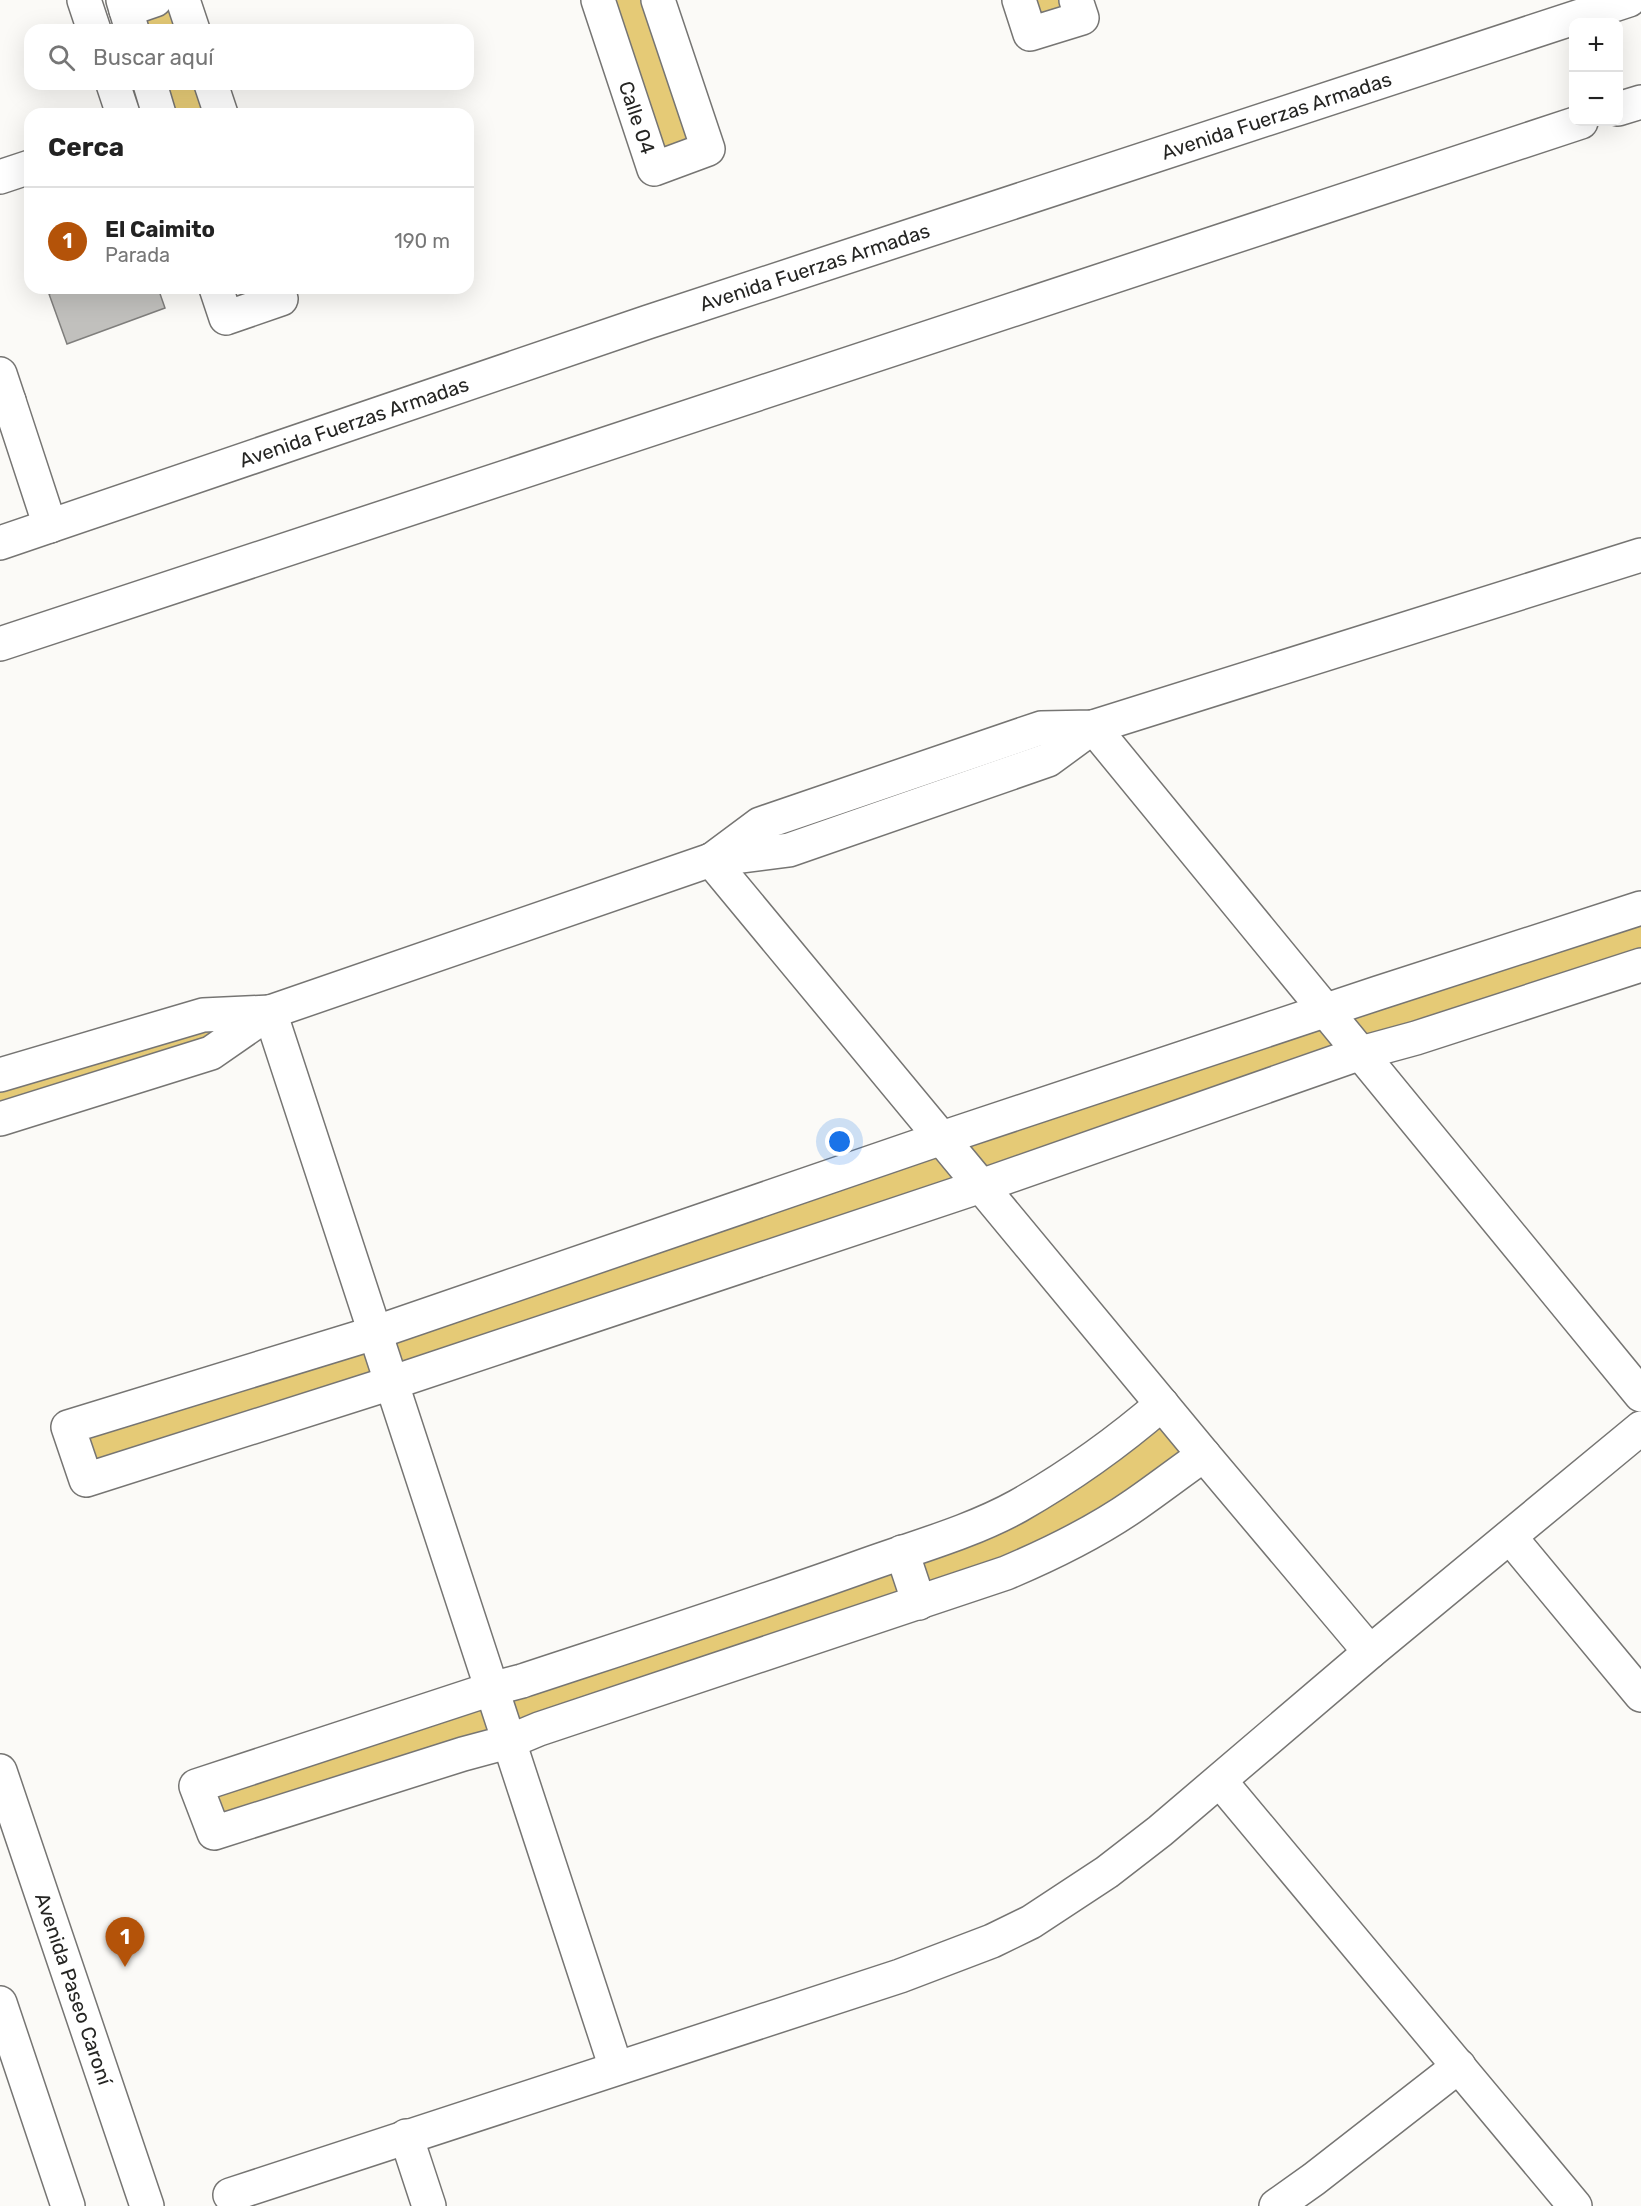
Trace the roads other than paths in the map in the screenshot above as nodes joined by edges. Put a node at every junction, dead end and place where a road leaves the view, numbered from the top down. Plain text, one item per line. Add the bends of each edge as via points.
1 (84, 0) edge
2 (183, 0) edge
3 (598, 0) edge
4 (658, 0) edge
5 (1019, 0) edge
6 (1076, 0) edge
7 (1629, 0) edge
8 (92, 24) edge
9 (191, 24) edge
10 (115, 90) edge
11 (152, 90) edge
12 (213, 90) edge
13 (1641, 102) edge
14 (1623, 107) edge
15 (121, 108) edge
16 (157, 108) edge
17 (219, 108) edge
18 (1569, 126) edge
19 (24, 169) edge
20 (0, 177) edge
21 (218, 294) edge
22 (280, 294) edge
23 (3, 393) edge
24 (50, 526) junction
25 (0, 543) edge
26 (1641, 555) edge
27 (0, 644) edge
28 (1093, 727) junction
29 (711, 860) junction
30 (1641, 908) edge
31 (1641, 965) edge
32 (1326, 1011) junction
33 (270, 1012) junction
34 (1361, 1053) junction
35 (0, 1076) edge
36 (0, 1119) edge
37 (942, 1138) junction
38 (981, 1186) junction
39 (374, 1333) junction
40 (391, 1383) junction
41 (1641, 1395) edge
42 (1162, 1404) junction
43 (1641, 1428) edge
44 (1204, 1455) junction
45 (1510, 1537) junction
46 (902, 1552) junction
47 (919, 1603) junction
48 (1371, 1652) junction
49 (490, 1689) junction
50 (1641, 1695) edge
51 (508, 1742) junction
52 (0, 1771) edge
53 (1220, 1780) junction
54 (0, 2003) edge
55 (1459, 2066) junction
56 (616, 2068) junction
57 (406, 2136) junction
58 (230, 2195) dead end
59 (68, 2206) edge
60 (147, 2206) edge
61 (429, 2206) edge
62 (1276, 2206) edge
63 (1575, 2206) edge

1 - 8 street
2 - 9 street
3 - 4 street, Calle 04 via 654,169 708,149
5 - 6 street via 1030,34 1082,18
7 - 24 street, Avenida Fuerzas Armadas via 648,322
10 - 15 street
11 - 16 street
12 - 17 street
13 - 14 street
18 - 27 street
19 - 20 street
21 - 22 street via 226,318 282,299
23 - 24 street
24 - 25 street, Avenida Fuerzas Armadas
26 - 28 street
28 - 29 street via 1041,728 760,824
28 - 32 street
29 - 33 street
29 - 37 street
30 - 32 street
31 - 34 street
32 - 34 street
32 - 37 street
33 - 35 street via 203,1016
33 - 36 street via 211,1053
33 - 39 street
34 - 38 street
34 - 41 street
37 - 38 street
37 - 39 street
38 - 40 street
38 - 42 street
39 - 40 street
39 - 40 street via 68,1427 86,1480
40 - 49 street
42 - 44 street
42 - 46 street via 1131,1431 1017,1507
43 - 45 street
44 - 47 street via 1135,1504 1038,1560
44 - 48 street
45 - 48 street
45 - 50 street
46 - 47 street
46 - 49 street
47 - 51 street
48 - 53 street
49 - 51 street
49 - 51 street via 196,1786 214,1833
51 - 56 street
52 - 60 street, Avenida Paseo Caroní
53 - 55 street
53 - 56 street via 1107,1872 1031,1922 992,1941 900,1976
54 - 59 street
55 - 62 street
55 - 63 street
56 - 57 street
57 - 58 street
57 - 61 street

